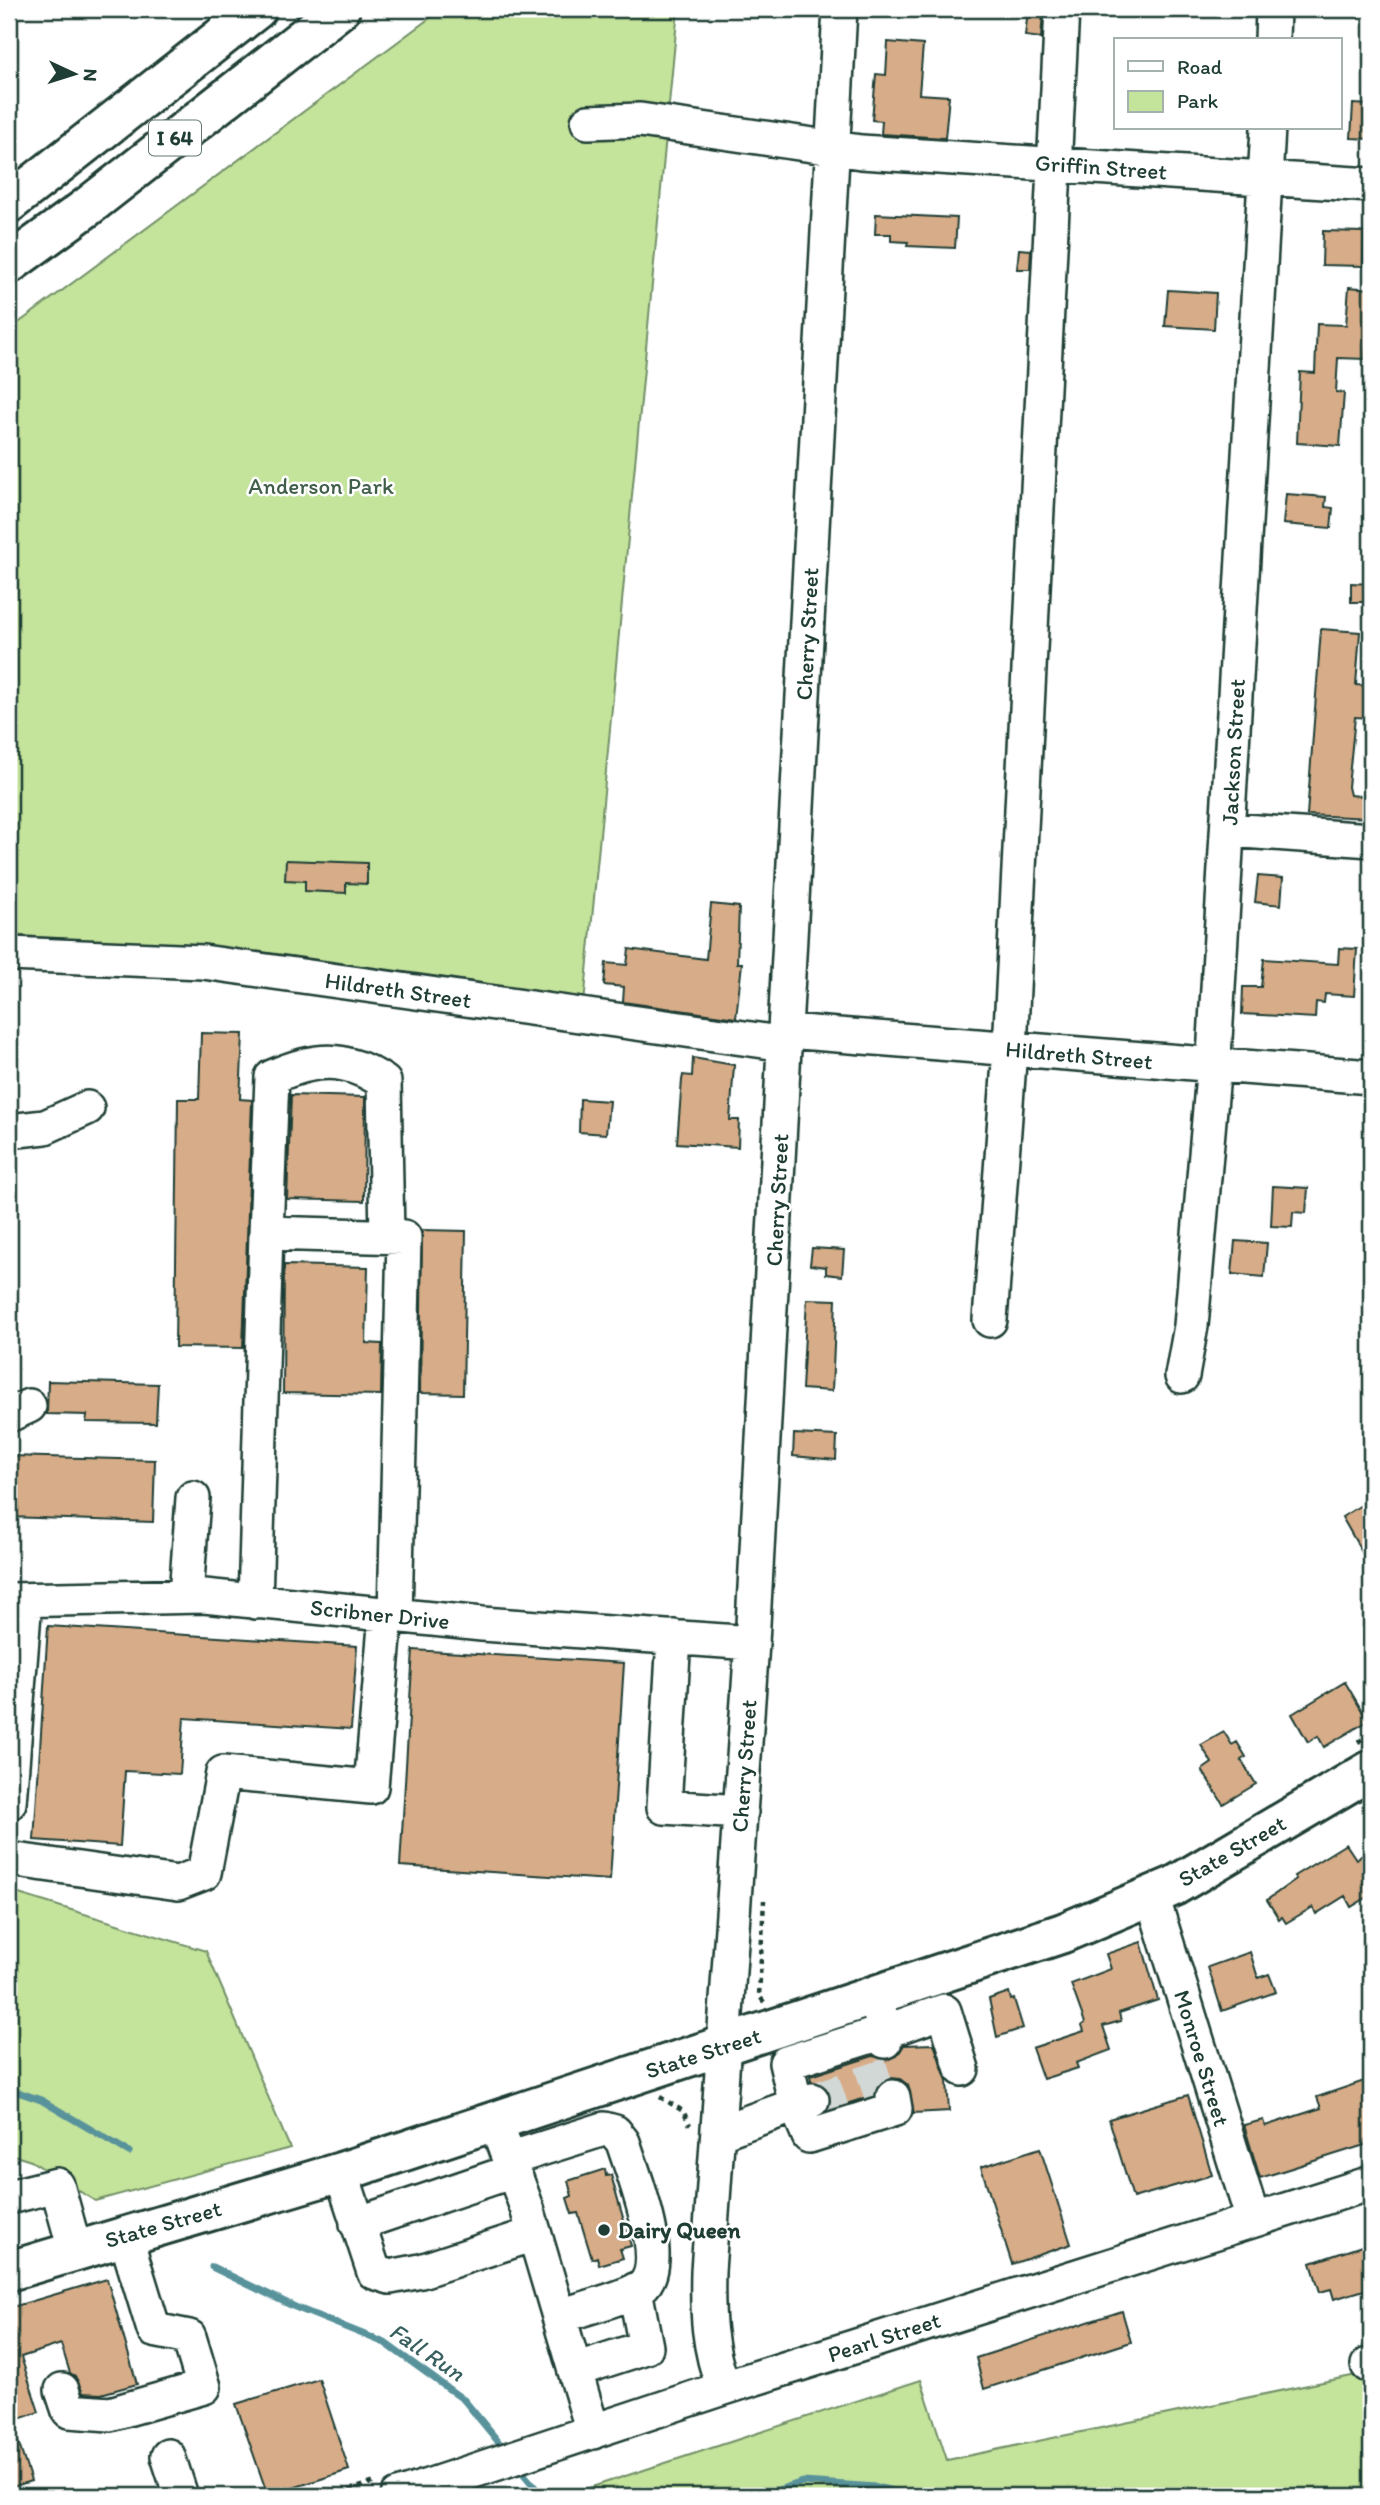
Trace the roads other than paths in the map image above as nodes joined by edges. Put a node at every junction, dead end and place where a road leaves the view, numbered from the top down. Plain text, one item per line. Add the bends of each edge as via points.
1 (257, 9) edge
2 (340, 9) edge
3 (840, 9) edge
4 (1062, 9) edge
5 (1273, 9) edge
6 (1272, 38) edge
7 (588, 122) dead end
8 (1268, 130) edge
9 (832, 148) junction
10 (1052, 164) junction
11 (1267, 177) junction
12 (1371, 185) edge
13 (9, 203) edge
14 (9, 264) edge
15 (1229, 830) junction
16 (1371, 840) edge
17 (9, 954) edge
18 (786, 1037) junction
19 (1010, 1049) junction
20 (1213, 1066) junction
21 (1371, 1077) edge
22 (87, 1108) dead end
23 (9, 1131) edge
24 (266, 1233) junction
25 (387, 1236) junction
26 (990, 1320) dead end
27 (1182, 1376) dead end
28 (192, 1498) dead end
29 (186, 1596) junction
30 (17, 1600) edge
31 (255, 1602) junction
32 (391, 1616) junction
33 (674, 1637) junction
34 (752, 1643) junction
35 (1360, 1759) edge
36 (9, 1803) edge
37 (741, 1812) junction
38 (9, 1859) edge
39 (1152, 1896) junction
40 (876, 1995) junction
41 (775, 2024) junction
42 (884, 2036) junction
43 (725, 2046) junction
44 (962, 2069) dead end
45 (893, 2097) dead end
46 (804, 2103) junction
47 (496, 2121) junction
48 (718, 2133) junction
49 (516, 2161) junction
50 (341, 2172) junction
51 (1371, 2183) edge
52 (9, 2197) edge
53 (1252, 2220) junction
54 (358, 2224) junction
55 (534, 2234) junction
56 (125, 2235) junction
57 (75, 2250) junction
58 (9, 2271) edge
59 (635, 2290) junction
60 (560, 2316) junction
61 (575, 2370) junction
62 (724, 2388) junction
63 (62, 2390) dead end
64 (593, 2432) junction
65 (168, 2456) dead end
66 (181, 2496) edge
67 (398, 2496) edge

1 - 13 main road, I 64
2 - 14 main road, I 64
3 - 9 street, Cherry Street
4 - 10 street
5 - 6 street
7 - 9 street, Griffin Street via 640,120
8 - 11 street, Jackson Street
9 - 10 street, Griffin Street
9 - 18 street, Cherry Street
10 - 11 street, Griffin Street
10 - 19 street
11 - 12 street, Griffin Street
11 - 15 street, Jackson Street
15 - 16 street
15 - 20 street, Jackson Street
17 - 18 street, Hildreth Street via 203,962
18 - 19 street, Hildreth Street
18 - 34 street, Cherry Street
19 - 20 street, Hildreth Street
19 - 26 street
20 - 21 street, Hildreth Street
20 - 27 street, Jackson Street via 1191,1326
22 - 23 street via 45,1127
24 - 25 street
24 - 25 street via 272,1077 304,1063 359,1065 384,1082
24 - 31 street
25 - 32 street via 404,1237
28 - 29 street
29 - 30 street, Scribner Drive
29 - 31 street, Scribner Drive
30 - 36 street
31 - 32 street, Scribner Drive
32 - 33 street, Scribner Drive
32 - 38 street via 371,1787 223,1773 204,1873 178,1883
33 - 34 street, Scribner Drive
33 - 37 street via 664,1807
34 - 37 street, Cherry Street
35 - 39 main road, State Street
37 - 43 street, Cherry Street
39 - 40 main road, State Street via 1063,1933
39 - 53 street, Monroe Street
40 - 41 main road, State Street
40 - 42 street
41 - 42 street
41 - 43 main road, State Street
41 - 46 street
42 - 44 street via 944,2011
43 - 47 main road, State Street
43 - 48 street, Cherry Street
45 - 46 street via 895,2109 809,2136
46 - 48 street
47 - 49 street
47 - 50 main road, State Street
48 - 62 street, Cherry Street via 707,2312 712,2359
49 - 54 street
49 - 55 street
49 - 59 street via 604,2129 615,2132 623,2143 650,2231 650,2274
50 - 54 street
50 - 56 main road, State Street
51 - 53 street, Pearl Street
52 - 57 street via 57,2185
53 - 62 street, Pearl Street
54 - 55 street via 373,2272 390,2277
55 - 60 street
56 - 57 main road, State Street
56 - 63 street via 154,2330 189,2337 204,2387 110,2414 69,2411
57 - 58 main road, State Street
59 - 60 street
59 - 61 street via 646,2347
60 - 61 street
61 - 64 street
62 - 64 street, Pearl Street
64 - 67 street, Pearl Street
65 - 66 street

